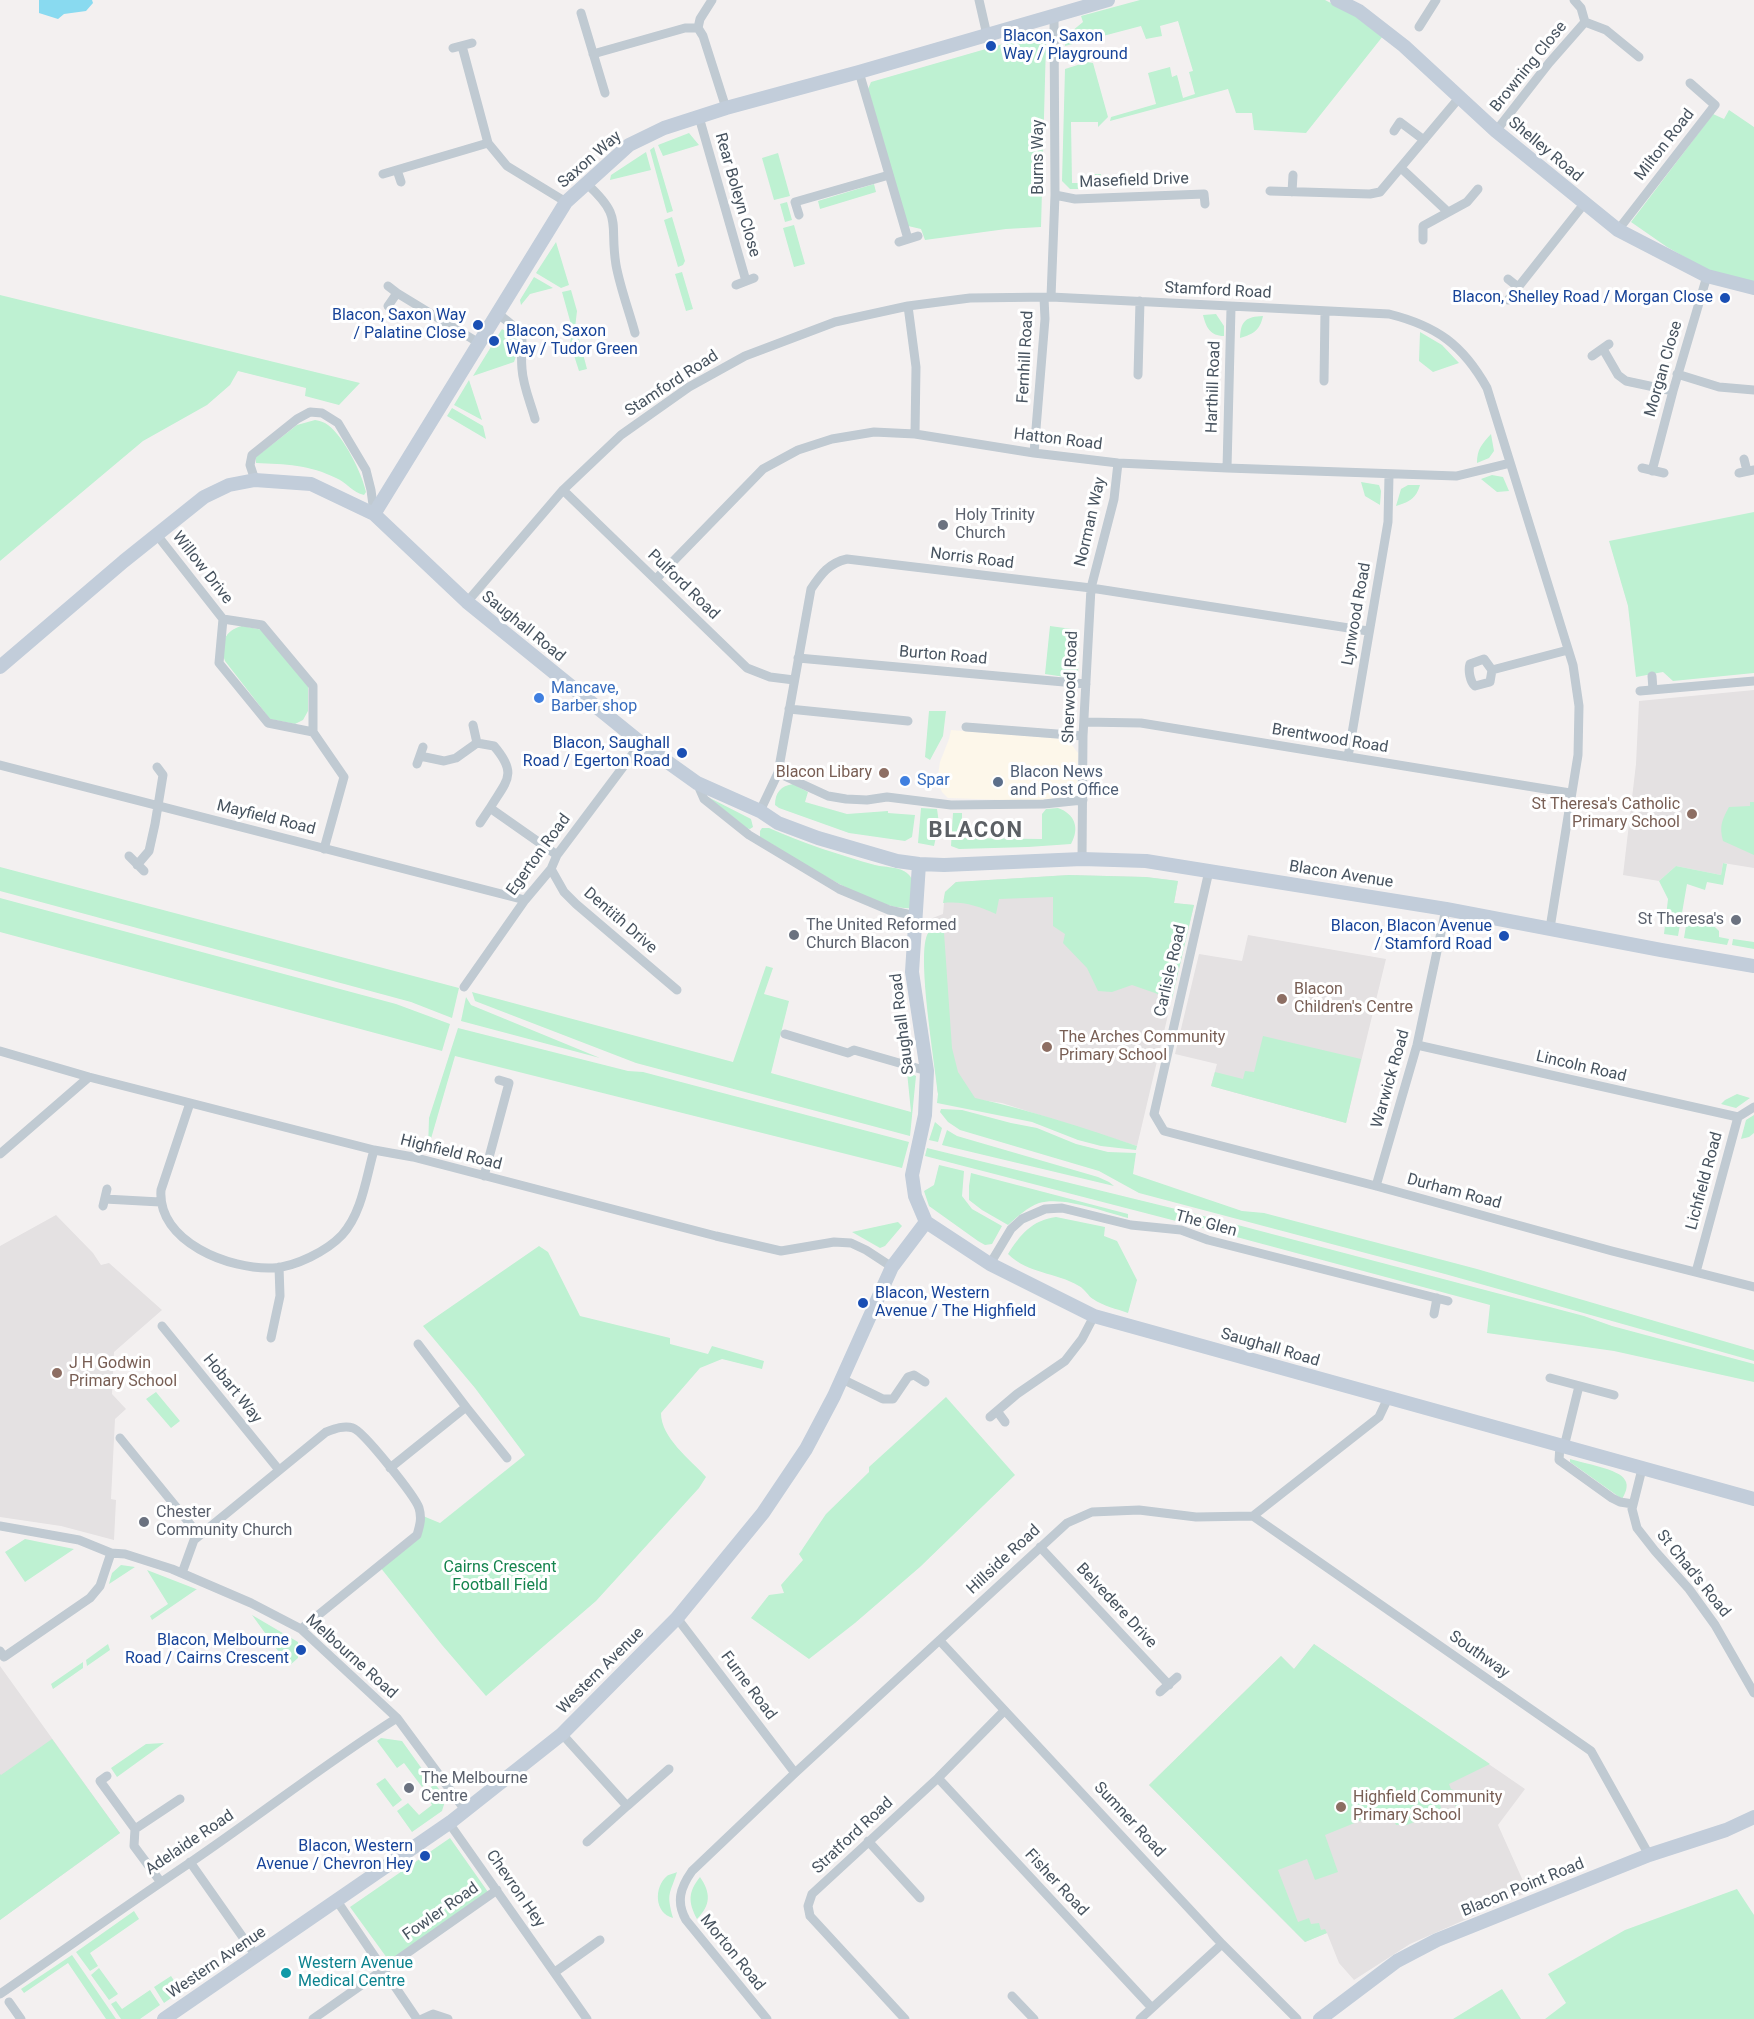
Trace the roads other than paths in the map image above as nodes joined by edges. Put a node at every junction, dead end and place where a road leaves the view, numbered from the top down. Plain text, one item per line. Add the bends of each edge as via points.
1 (712, 0) edge
2 (979, 0) edge
3 (1107, 0) edge
4 (1338, 0) edge
5 (1436, 0) edge
6 (1574, 0) edge
7 (581, 13) dead end
8 (1054, 17) junction
9 (1585, 22) junction
10 (698, 27) junction
11 (1419, 27) dead end
12 (987, 35) junction
13 (463, 46) dead end
14 (593, 54) junction
15 (1639, 57) dead end
16 (859, 72) junction
17 (1690, 83) dead end
18 (605, 93) dead end
19 (1459, 98) junction
20 (726, 108) junction
21 (699, 117) junction
22 (1394, 131) dead end
23 (1496, 131) junction
24 (1424, 140) junction
25 (488, 142) junction
26 (1401, 168) junction
27 (397, 170) junction
28 (383, 174) dead end
29 (889, 175) junction
30 (1293, 175) dead end
31 (401, 182) dead end
32 (588, 184) junction
33 (1478, 189) dead end
34 (1270, 191) dead end
35 (1292, 192) junction
36 (1055, 195) junction
37 (566, 202) junction
38 (1205, 204) dead end
39 (1584, 204) junction
40 (1448, 212) junction
41 (799, 215) dead end
42 (1618, 230) junction
43 (1422, 240) dead end
44 (899, 242) dead end
45 (1707, 276) junction
46 (1508, 279) dead end
47 (745, 281) dead end
48 (388, 286) dead end
49 (1518, 287) junction
50 (1754, 288) edge
51 (397, 292) junction
52 (1048, 297) junction
53 (1508, 300) dead end
54 (1140, 302) junction
55 (388, 306) dead end
56 (908, 306) junction
57 (1231, 308) junction
58 (1324, 311) junction
59 (498, 314) junction
60 (621, 328) dead end
61 (479, 343) junction
62 (1592, 356) dead end
63 (1138, 375) dead end
64 (1677, 375) junction
65 (1324, 381) dead end
66 (1752, 390) edge
67 (1672, 391) junction
68 (1750, 401) dead end
69 (544, 406) dead end
70 (532, 409) junction
71 (535, 419) dead end
72 (915, 434) junction
73 (1034, 453) junction
74 (1744, 459) dead end
75 (1118, 463) junction
76 (1510, 463) junction
77 (1227, 468) junction
78 (1642, 468) dead end
79 (1652, 471) junction
80 (1747, 472) edge
81 (1664, 473) dead end
82 (1389, 475) junction
83 (255, 480) junction
84 (563, 490) junction
85 (374, 514) junction
86 (157, 535) junction
87 (656, 579) junction
88 (1091, 588) junction
89 (466, 602) junction
90 (223, 619) junction
91 (1368, 631) junction
92 (1568, 650) junction
93 (798, 658) junction
94 (0, 667) edge
95 (1492, 670) dead end
96 (1652, 676) dead end
97 (794, 680) junction
98 (1754, 681) edge
99 (1086, 684) junction
100 (1653, 690) junction
101 (1640, 692) dead end
102 (789, 709) junction
103 (908, 722) dead end
104 (1084, 722) junction
105 (473, 725) dead end
106 (966, 727) dead end
107 (313, 732) junction
108 (1083, 736) junction
109 (477, 742) junction
110 (641, 743) junction
111 (420, 756) dead end
112 (1348, 757) junction
113 (0, 765) edge
114 (173, 771) dead end
115 (778, 772) junction
116 (697, 783) junction
117 (1570, 793) junction
118 (1083, 800) junction
119 (157, 806) junction
120 (490, 808) junction
121 (760, 811) junction
122 (480, 823) dead end
123 (324, 849) junction
124 (558, 855) junction
125 (129, 856) dead end
126 (1082, 859) junction
127 (919, 864) junction
128 (551, 869) junction
129 (1209, 871) junction
130 (525, 900) junction
131 (1446, 909) junction
132 (916, 916) junction
133 (1550, 928) junction
134 (1754, 966) edge
135 (464, 987) dead end
136 (677, 990) dead end
137 (785, 1034) dead end
138 (1417, 1046) junction
139 (0, 1051) edge
140 (927, 1071) junction
141 (89, 1077) junction
142 (499, 1080) dead end
143 (190, 1103) junction
144 (1754, 1107) edge
145 (1154, 1114) joint
146 (1738, 1118) junction
147 (374, 1150) junction
148 (0, 1154) edge
149 (484, 1176) junction
150 (1376, 1186) junction
151 (105, 1198) dead end
152 (160, 1202) junction
153 (926, 1222) junction
154 (990, 1264) junction
155 (892, 1266) junction
156 (279, 1267) junction
157 (1696, 1272) junction
158 (1754, 1287) edge
159 (1437, 1298) junction
160 (1448, 1301) dead end
161 (1434, 1314) dead end
162 (1094, 1316) junction
163 (162, 1326) dead end
164 (260, 1337) dead end
165 (418, 1344) dead end
166 (1550, 1378) dead end
167 (842, 1379) junction
168 (925, 1382) dead end
169 (1579, 1386) junction
170 (1614, 1395) dead end
171 (1388, 1398) junction
172 (466, 1407) junction
173 (1005, 1422) dead end
174 (120, 1438) dead end
175 (1562, 1447) junction
176 (507, 1458) dead end
177 (390, 1468) junction
178 (1642, 1469) junction
179 (279, 1470) junction
180 (1754, 1499) edge
181 (1633, 1504) junction
182 (1253, 1516) junction
183 (0, 1526) edge
184 (199, 1535) junction
185 (1040, 1547) junction
186 (111, 1553) junction
187 (182, 1573) junction
188 (677, 1618) junction
189 (301, 1629) junction
190 (940, 1641) junction
191 (0, 1652) edge
192 (1178, 1677) dead end
193 (1169, 1685) junction
194 (1160, 1692) dead end
195 (1754, 1693) edge
196 (1004, 1711) junction
197 (397, 1718) junction
198 (562, 1734) junction
199 (669, 1769) dead end
200 (795, 1773) junction
201 (107, 1776) dead end
202 (938, 1778) junction
203 (180, 1799) dead end
204 (627, 1806) junction
205 (465, 1810) junction
206 (1754, 1817) edge
207 (449, 1823) junction
208 (135, 1829) junction
209 (868, 1841) junction
210 (587, 1842) dead end
211 (1649, 1855) junction
212 (190, 1862) junction
213 (692, 1871) joint
214 (160, 1881) junction
215 (497, 1890) junction
216 (921, 1898) dead end
217 (337, 1901) junction
218 (600, 1940) dead end
219 (1222, 1944) junction
220 (256, 1956) junction
221 (384, 1970) junction
222 (555, 1972) junction
223 (0, 1994) edge
224 (1012, 1996) dead end
225 (9, 2001) dead end
226 (1152, 2008) junction
227 (18, 2015) edge
228 (6, 2019) edge
229 (164, 2019) edge
230 (313, 2019) edge
231 (417, 2019) edge
232 (422, 2019) edge
233 (448, 2019) edge
234 (587, 2019) edge
235 (767, 2019) edge
236 (905, 2019) edge
237 (1034, 2019) edge
238 (1140, 2019) edge
239 (1297, 2019) edge
240 (1320, 2019) edge

1 - 10 street
2 - 12 street
3 - 8 street
4 - 19 street, Shelley Road via 1359,10 1395,39
5 - 11 street
6 - 9 street, Browning Close
7 - 14 street
8 - 12 street, Saxon Way
8 - 36 street, Burns Way
9 - 15 street, Browning Close via 1606,30
9 - 23 street, Browning Close
10 - 14 street
10 - 20 street
12 - 16 street, Saxon Way
13 - 25 street
14 - 18 street
16 - 20 street, Saxon Way
16 - 29 street
17 - 42 street, Milton Road via 1715,105
19 - 23 street, Shelley Road
19 - 24 street
20 - 21 street, Saxon Way
21 - 32 street, Saxon Way via 629,145
21 - 47 street, Rear Boleyn Close
22 - 24 street via 1397,119
23 - 39 street, Shelley Road
24 - 26 street
25 - 27 street
25 - 37 street via 507,166
26 - 35 street via 1380,192
26 - 40 street
27 - 28 street
27 - 31 street
29 - 41 street via 795,202
29 - 44 street via 913,237
30 - 35 street
32 - 37 street, Saxon Way
32 - 60 street via 612,213 616,264 634,329
33 - 40 street via 1467,202
34 - 35 street
36 - 38 street, Masefield Drive via 1074,199 1204,194
36 - 52 street, Burns Way
37 - 59 street, Saxon Way
39 - 42 street, Shelley Road
39 - 49 street
40 - 43 street via 1422,226
42 - 45 street, Shelley Road
45 - 50 street, Shelley Road
45 - 64 street, Morgan Close
46 - 49 street
48 - 51 street
49 - 53 street
51 - 55 street
51 - 61 street
52 - 54 street, Stamford Road
52 - 56 street, Stamford Road via 970,298
52 - 73 street, Fernhill Road
54 - 57 street, Stamford Road
54 - 63 street
56 - 72 street via 916,368
56 - 84 street, Stamford Road via 836,322 745,356 689,387 621,435
57 - 58 street, Stamford Road
57 - 77 street, Harthill Road
58 - 65 street
58 - 76 street, Stamford Road via 1389,314 1414,320 1460,349 1487,388
59 - 61 street, Saxon Way
59 - 70 street via 519,329 523,342 522,370
61 - 85 street, Saxon Way
62 - 67 street via 1606,346 1618,375 1626,381
64 - 66 street via 1719,387
64 - 67 street, Morgan Close
66 - 68 street
67 - 79 street, Morgan Close
69 - 70 street
70 - 71 street
72 - 73 street, Hatton Road
72 - 87 street, Hatton Road via 874,432 832,439 798,450 763,469
73 - 75 street, Hatton Road
74 - 80 street
75 - 77 street, Hatton Road
75 - 88 street, Norman Way via 1114,499
76 - 82 street, Hatton Road via 1456,476
76 - 92 street, Stamford Road
77 - 82 street, Hatton Road
78 - 79 street
79 - 81 street
82 - 91 street, Lynwood Road via 1388,522
83 - 85 street, Saughall Road via 311,484
83 - 85 street via 250,465 252,455 297,418 310,412 322,413 338,423 366,470
83 - 86 street, Saughall Road via 230,485 204,497
84 - 87 street, Pulford Road
84 - 89 street, Stamford Road
85 - 89 street, Saughall Road
86 - 90 street, Willow Drive
86 - 94 street, Saughall Road
87 - 97 street, Pulford Road via 747,668 770,677
88 - 91 street, Norris Road
88 - 93 street, Norris Road via 848,558 823,571 811,589
88 - 99 street, Sherwood Road
89 - 110 street, Saughall Road
90 - 107 street, Willow Drive via 262,626 313,686
90 - 107 street, Willow Drive via 219,663 268,723
91 - 112 street, Lynwood Road
92 - 95 street
92 - 117 street, Stamford Road via 1579,706 1578,755
93 - 97 street, Norris Road
93 - 99 street, Burton Road
96 - 100 street
97 - 102 street, Norris Road
98 - 100 street
99 - 104 street, Sherwood Road
100 - 101 street
102 - 103 street
102 - 115 street, Norris Road
104 - 108 street, Sherwood Road
104 - 112 street, Brentwood Road via 1141,723
105 - 109 street
106 - 108 street
107 - 123 street via 344,777
108 - 118 street, Sherwood Road
109 - 111 street via 456,758 444,761
109 - 120 street via 494,746 508,767 508,778
110 - 116 street, Saughall Road
110 - 124 street, Egerton Road
112 - 117 street, Brentwood Road
113 - 119 street, Mayfield Road
114 - 119 street via 160,771
115 - 118 street via 828,796 846,799 887,797 951,805
115 - 121 street, Norris Road
116 - 121 street, Saughall Road
116 - 132 street via 704,799 749,835 839,889 888,910
117 - 133 street, Stamford Road
118 - 126 street, Sherwood Road
119 - 123 street, Mayfield Road
119 - 125 street via 149,852 140,868
120 - 122 street
120 - 124 street
121 - 127 street, Saughall Road via 778,823 818,838
123 - 130 street, Mayfield Road
124 - 128 street, Egerton Road
126 - 127 street, Blacon Avenue
126 - 129 street, Blacon Avenue via 1146,861
127 - 132 street, Saughall Road
128 - 130 street, Egerton Road
128 - 136 street, Dentith Drive via 576,904
129 - 131 street, Blacon Avenue
129 - 145 street, Carlisle Road
130 - 135 street, Egerton Road
131 - 133 street, Blacon Avenue
131 - 138 street, Warwick Road
132 - 140 street, Saughall Road via 912,972
133 - 134 street, Blacon Avenue
137 - 140 street
138 - 146 street, Lincoln Road
138 - 150 street, Warwick Road
139 - 141 street, Highfield Road
140 - 153 street, Saughall Road via 925,1115 912,1175 915,1196
141 - 143 street, Highfield Road
141 - 148 street
142 - 149 street via 509,1083
143 - 147 street, Highfield Road
143 - 152 street
144 - 146 street, Lichfield Road
145 - 150 street, Durham Road via 1164,1131
146 - 157 street, Lichfield Road
147 - 149 street, Highfield Road
147 - 156 street via 359,1203 343,1234 328,1248
149 - 155 street, Highfield Road via 781,1251 851,1243
150 - 157 street, Durham Road
151 - 152 street
152 - 156 street via 173,1227 199,1250 230,1263
153 - 154 street, Saughall Road
153 - 155 street, Western Avenue
154 - 159 street, The Glen via 1011,1229 1022,1219 1034,1212 1062,1208 1131,1226 1181,1230
154 - 162 street, Saughall Road
155 - 167 street, Western Avenue
156 - 164 street via 280,1296 274,1339
157 - 158 street, Durham Road
159 - 160 street, The Glen
159 - 161 street
162 - 171 street, Saughall Road
162 - 173 street via 1065,1361 993,1414
163 - 179 street, Hobart Way
165 - 172 street
166 - 169 street
167 - 168 street via 883,1400 893,1399 908,1377
167 - 188 street, Western Avenue via 806,1449 763,1513
169 - 170 street
169 - 175 street
171 - 175 street, Saughall Road
171 - 182 street via 1379,1417
172 - 176 street
172 - 177 street
174 - 184 street
175 - 178 street, Saughall Road
175 - 181 street via 1559,1460 1612,1498
177 - 179 street via 355,1428 341,1427 326,1432
177 - 189 street via 419,1507 421,1522 417,1535
178 - 180 street, Saughall Road
178 - 181 street, St Chad's Road
179 - 184 street
181 - 195 street, St Chad's Road via 1637,1528 1715,1625
182 - 185 street, Hillside Road via 1196,1517 1139,1510 1092,1512 1067,1523
182 - 211 street, Southway via 1591,1751
183 - 186 street, Melbourne Road via 79,1540
184 - 187 street
185 - 190 street, Hillside Road
185 - 193 street, Belvedere Drive
186 - 187 street, Melbourne Road via 141,1558
186 - 191 street via 100,1586 90,1598 4,1657
187 - 189 street, Melbourne Road
188 - 198 street, Western Avenue
188 - 200 street, Furne Road
189 - 197 street, Melbourne Road
190 - 196 street, Sumner Road
190 - 200 street, Hillside Road
192 - 193 street
193 - 194 street
196 - 202 street, Stratford Road
196 - 219 street, Sumner Road
197 - 205 street, Melbourne Road
197 - 212 street, Adelaide Road
198 - 204 street
198 - 205 street, Western Avenue
199 - 204 street
200 - 213 street, Hillside Road
201 - 208 street via 100,1781
202 - 209 street, Stratford Road
202 - 226 street, Fisher Road
203 - 208 street
204 - 210 street
205 - 207 street, Western Avenue
206 - 211 street, Blacon Point Road
207 - 215 street, Chevron Hey
207 - 217 street, Western Avenue
208 - 214 street via 134,1846
209 - 216 street
209 - 236 street, Stratford Road via 812,1893 810,1916
211 - 240 street, Blacon Point Road via 1437,1940 1396,1961
212 - 214 street, Adelaide Road
212 - 220 street
213 - 235 street, Morton Road via 683,1883 680,1909
214 - 223 street, Adelaide Road
215 - 221 street, Fowler Road
215 - 222 street, Chevron Hey
217 - 220 street, Western Avenue
217 - 221 street
218 - 222 street
219 - 226 street
219 - 239 street, Sumner Road
220 - 229 street, Western Avenue
221 - 230 street, Fowler Road
221 - 231 street
222 - 234 street, Chevron Hey
224 - 237 street
225 - 227 street
226 - 238 street
227 - 228 street
232 - 233 street via 433,2014

